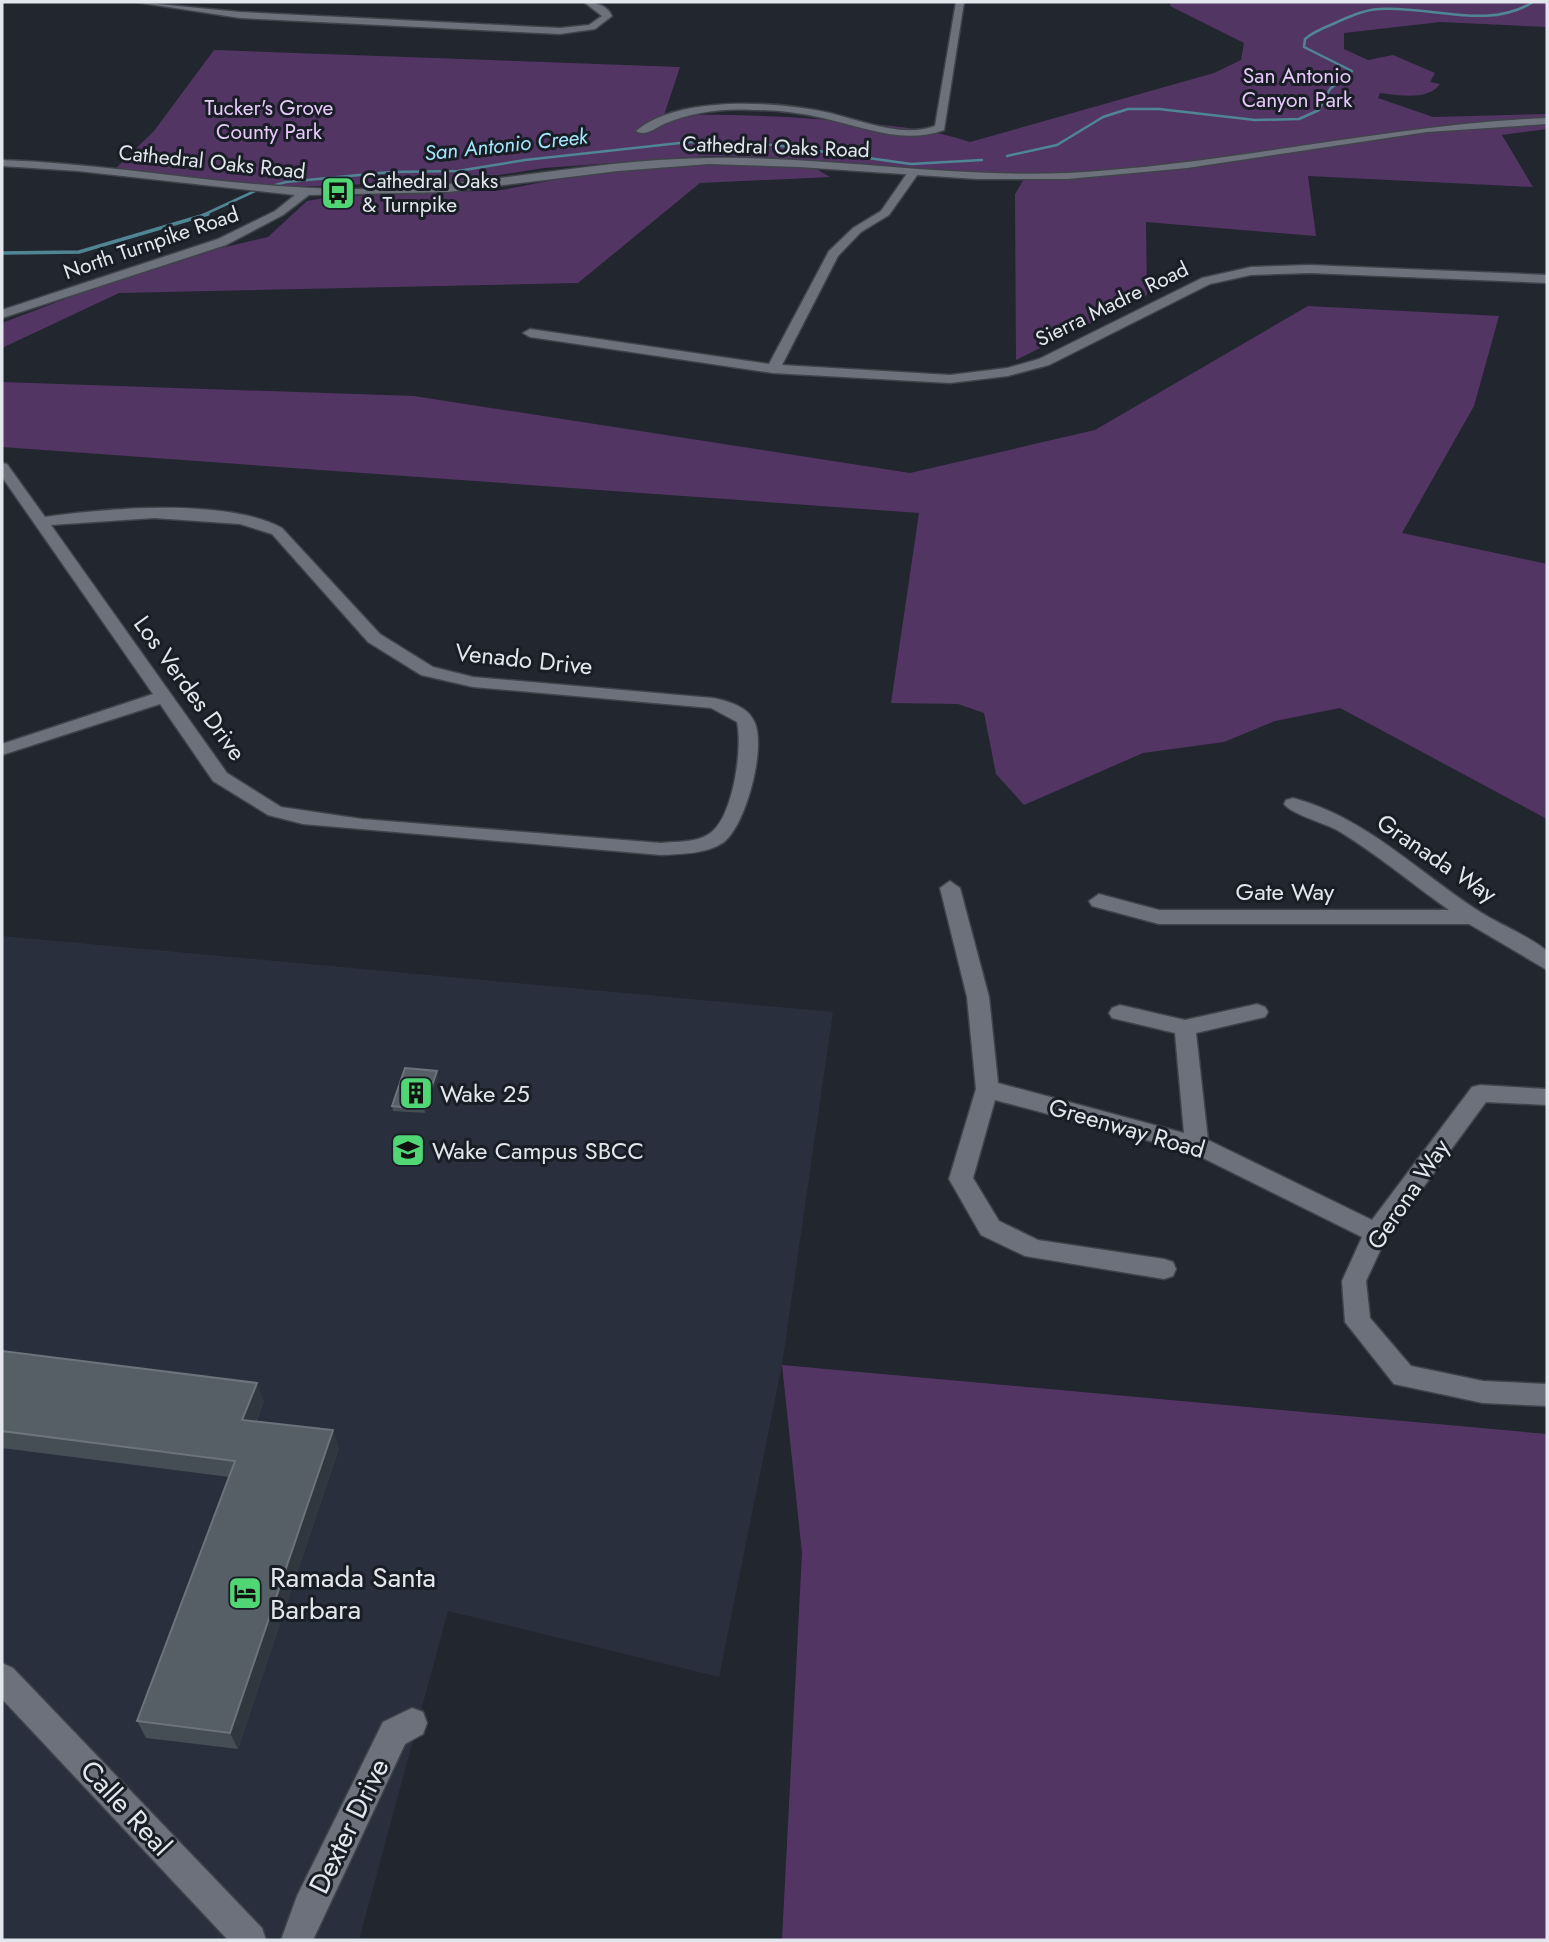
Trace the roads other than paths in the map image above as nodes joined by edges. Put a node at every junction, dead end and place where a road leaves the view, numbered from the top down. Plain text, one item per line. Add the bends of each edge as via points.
1 (140, 2) edge
2 (588, 2) edge
3 (960, 2) edge
4 (1547, 121) edge
5 (641, 131) dead end
6 (2, 163) edge
7 (912, 174) junction
8 (305, 192) junction
9 (1547, 279) edge
10 (2, 314) edge
11 (530, 333) dead end
12 (773, 369) junction
13 (2, 467) edge
14 (43, 522) junction
15 (163, 697) junction
16 (2, 750) edge
17 (1293, 804) dead end
18 (661, 849) joint
19 (950, 888) dead end
20 (1100, 901) dead end
21 (1473, 917) junction
22 (1543, 953) edge
23 (1257, 1012) dead end
24 (1120, 1013) dead end
25 (1185, 1028) junction
26 (987, 1089) junction
27 (1547, 1097) edge
28 (1197, 1144) junction
29 (1376, 1233) junction
30 (1164, 1269) dead end
31 (1547, 1395) edge
32 (2, 1678) edge
33 (412, 1723) dead end
34 (250, 1940) edge
35 (297, 1940) edge

1 - 2 street via 240,15 560,31 603,22 605,11
3 - 5 street via 940,128 933,132 887,130 812,112 759,107 685,113
4 - 7 street, Cathedral Oaks Road via 1452,126 1115,173 1025,178
6 - 8 street, Cathedral Oaks Road
7 - 8 street, Cathedral Oaks Road via 808,164 687,162 428,190
7 - 12 street via 886,213 857,230 833,254
8 - 10 street, North Turnpike Road via 279,214 222,242
9 - 12 street, Sierra Madre Road via 1310,269 1251,271 1206,281 1044,362 1008,372 926,380
11 - 12 street, Sierra Madre Road
13 - 14 street, Los Verdes Drive
14 - 15 street, Los Verdes Drive
14 - 18 street, Venado Drive via 90,513 147,513 265,525 277,531 374,638 427,671 473,682 713,703 737,712 746,722 750,739 736,811 717,838 696,846
15 - 16 street
15 - 18 street, Los Verdes Drive via 220,777 275,811 362,825
17 - 21 street, Granada Way via 1327,814
19 - 26 street via 978,997
20 - 21 street, Gate Way via 1159,917
21 - 22 street, Granada Way
23 - 25 street
24 - 25 street
25 - 28 street
26 - 28 street, Greenway Road
26 - 30 street via 961,1179 990,1228 1034,1249
27 - 29 street, Gerona Way via 1480,1093
28 - 29 street, Greenway Road
29 - 31 street, Gerona Way via 1354,1281 1358,1322 1403,1376 1483,1392
32 - 34 street, Calle Real
33 - 35 street, Dexter Drive via 394,1733

